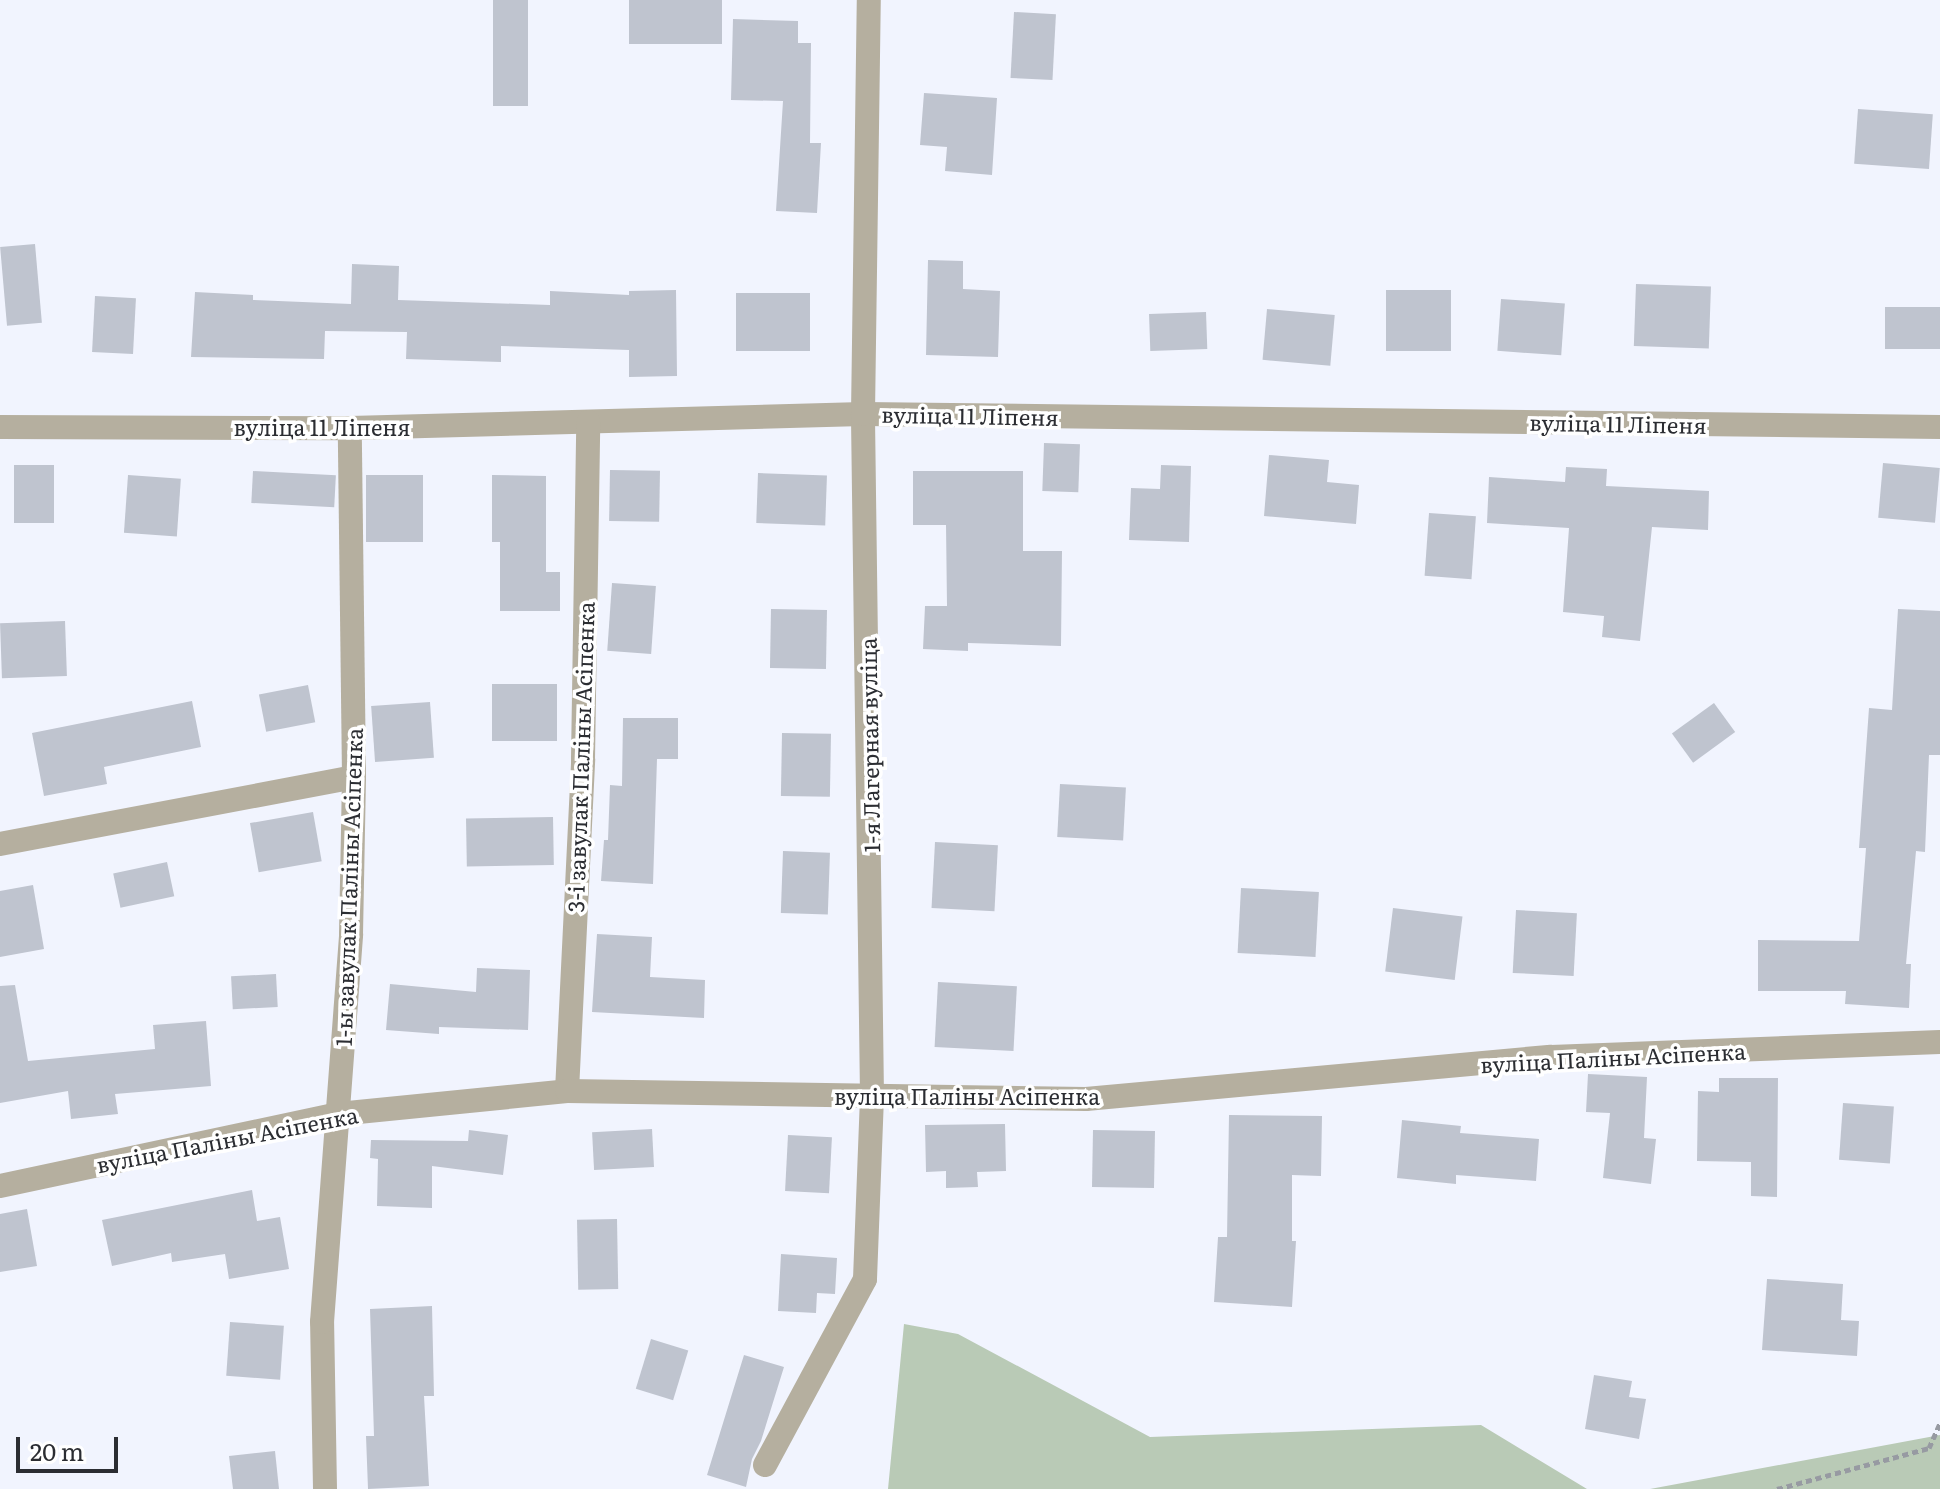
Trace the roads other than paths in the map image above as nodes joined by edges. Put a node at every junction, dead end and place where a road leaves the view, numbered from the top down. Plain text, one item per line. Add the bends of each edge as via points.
1 (869, 0) edge
2 (863, 414) junction
3 (588, 422) junction
4 (0, 427) edge
5 (1940, 427) edge
6 (350, 428) junction
7 (354, 777) junction
8 (0, 844) edge
9 (1940, 1042) edge
10 (567, 1091) junction
11 (872, 1096) junction
12 (338, 1114) junction
13 (0, 1186) edge
14 (765, 1465) dead end
15 (325, 1489) edge

1 - 2 street, 1-я Лагерная вуліца
2 - 3 street, вуліца 11 Ліпеня
2 - 5 street, вуліца 11 Ліпеня
2 - 11 street, 1-я Лагерная вуліца
3 - 6 street, вуліца 11 Ліпеня
3 - 10 street, 3-і завулак Паліны Асіпенка via 583,759
4 - 6 street, вуліца 11 Ліпеня
6 - 7 street, 1-ы завулак Паліны Асіпенка
7 - 8 street
7 - 12 street, 1-ы завулак Паліны Асіпенка via 351,934
9 - 11 street, вуліца Паліны Асіпенка via 1551,1057 1086,1099
10 - 11 street, вуліца Паліны Асіпенка
10 - 12 street, вуліца Паліны Асіпенка
11 - 14 street, 1-я Лагерная вуліца via 865,1279
12 - 13 street, вуліца Паліны Асіпенка
12 - 15 street, 1-ы завулак Паліны Асіпенка via 322,1322

